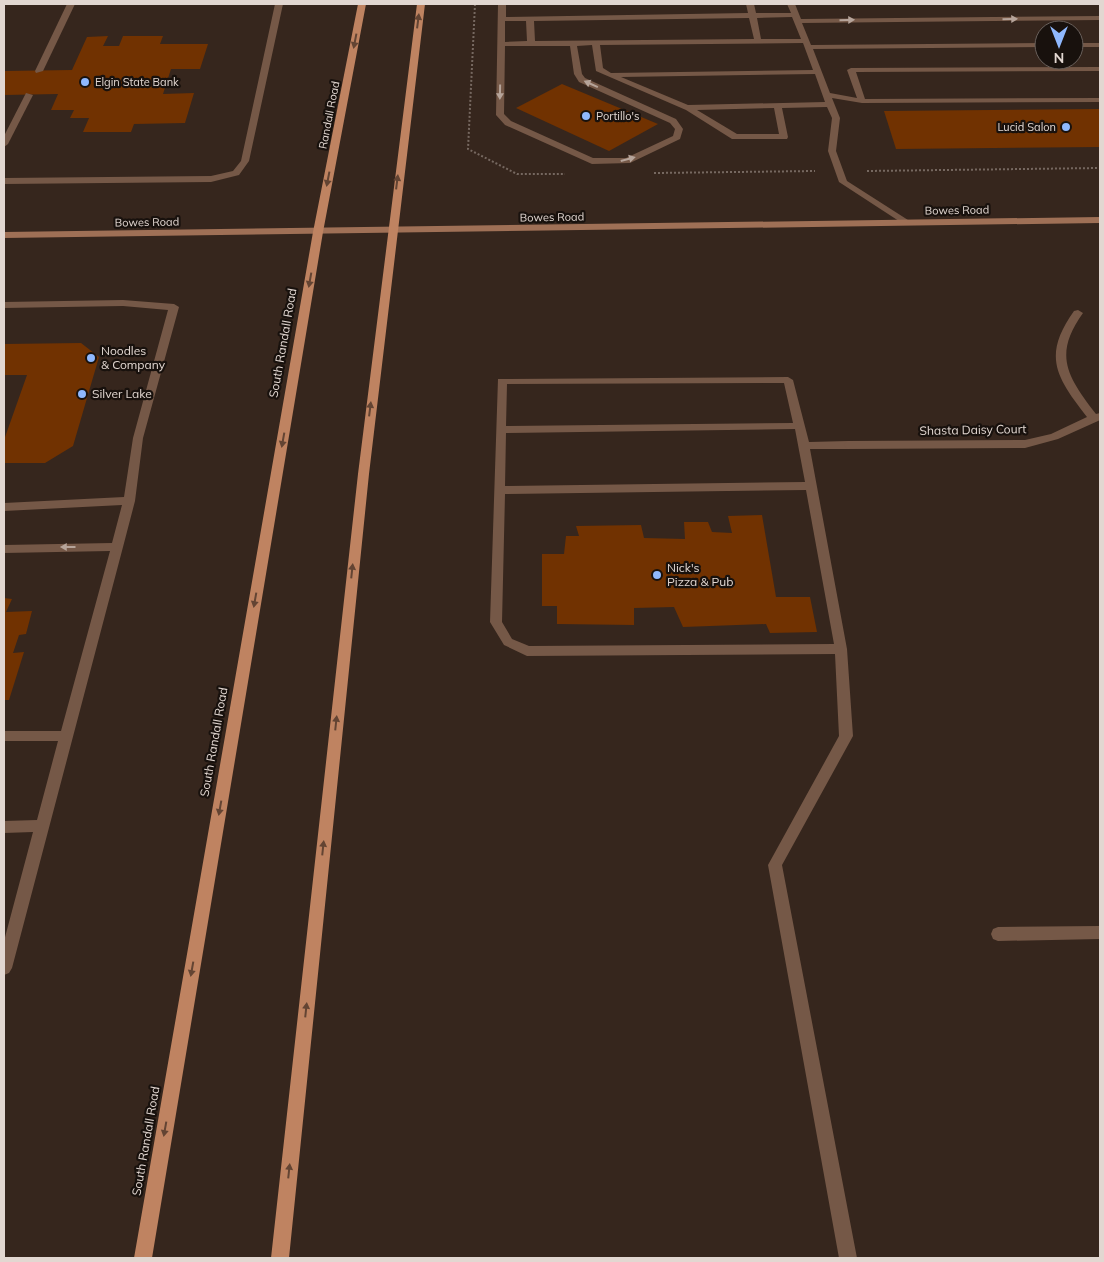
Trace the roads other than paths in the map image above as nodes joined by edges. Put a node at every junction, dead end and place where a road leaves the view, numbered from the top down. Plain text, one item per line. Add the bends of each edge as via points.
1 (71, 4) edge
2 (279, 4) edge
3 (362, 4) edge
4 (421, 4) edge
5 (502, 4) edge
6 (750, 4) edge
7 (791, 4) edge
8 (752, 16) junction
9 (530, 18) junction
10 (797, 18) junction
11 (1100, 18) edge
12 (502, 19) junction
13 (758, 41) junction
14 (531, 43) junction
15 (573, 43) junction
16 (596, 43) junction
17 (501, 44) junction
18 (808, 44) junction
19 (1034, 45) edge
20 (1084, 45) edge
21 (1097, 45) edge
22 (1100, 56) edge
23 (1100, 69) edge
24 (39, 71) dead end
25 (819, 72) junction
26 (609, 75) junction
27 (29, 94) dead end
28 (827, 95) junction
29 (1100, 100) edge
30 (862, 101) junction
31 (777, 105) junction
32 (831, 106) junction
33 (687, 108) junction
34 (4, 144) edge
35 (4, 181) edge
36 (1100, 220) edge
37 (905, 222) junction
38 (391, 231) junction
39 (318, 232) junction
40 (4, 236) edge
41 (4, 305) edge
42 (1078, 313) dead end
43 (1097, 417) edge
44 (799, 426) junction
45 (501, 430) junction
46 (804, 446) junction
47 (811, 486) junction
48 (499, 490) junction
49 (129, 501) junction
50 (4, 507) edge
51 (117, 547) junction
52 (4, 549) edge
53 (841, 649) junction
54 (4, 736) edge
55 (65, 736) junction
56 (40, 826) junction
57 (4, 827) edge
58 (1100, 932) edge
59 (998, 934) dead end
60 (4, 968) edge
61 (143, 1258) edge
62 (280, 1258) edge
63 (848, 1258) edge

1 - 24 street
2 - 35 street via 245,161 236,173 211,179
3 -> 39 main road, Randall Road
38 -> 4 main road
5 - 12 street
6 - 8 street
7 - 10 street
8 - 9 street
8 - 10 street
8 - 13 street
9 - 12 street
9 - 14 street
10 -> 11 street
10 - 18 street
12 - 17 street
13 - 16 street
13 - 18 street
14 - 15 street
14 - 17 street
15 - 16 street
17 -> 15 street via 500,115 508,123 592,161 627,161 677,136 679,129 673,121 582,80
16 - 26 street via 599,69
18 - 19 street
18 - 25 street
20 - 21 street
21 - 22 street
23 - 30 street via 851,70
25 - 26 street
25 - 28 street
26 - 33 street
27 - 34 street
28 - 30 street
28 - 32 street
29 - 30 street
30 - 32 street
31 - 32 street
31 - 33 street
31 - 33 street via 784,137 735,137
32 - 37 street via 836,118 832,151 843,182
36 - 37 main road, Bowes Road
37 - 38 main road, Bowes Road
38 - 39 main road, Bowes Road
62 -> 38 main road
39 - 40 main road, Bowes Road
39 -> 61 main road, South Randall Road
41 - 49 street via 123,303 174,307 138,438
42 - 43 street via 1067,326 1059,350 1063,373 1075,396
43 - 46 street, Shasta Daisy Court via 1058,437 1025,444
44 - 45 street
44 - 45 street via 788,380 502,381
44 - 46 street
45 - 48 street
46 - 47 street
47 - 48 street
47 - 53 street
48 - 53 street via 496,622 508,642 527,652
49 - 50 street
49 - 51 street
51 -> 52 street
51 - 55 street
53 - 63 street via 846,736 775,865
54 - 55 street
55 - 56 street
56 - 57 street
56 - 60 street
58 - 59 street

